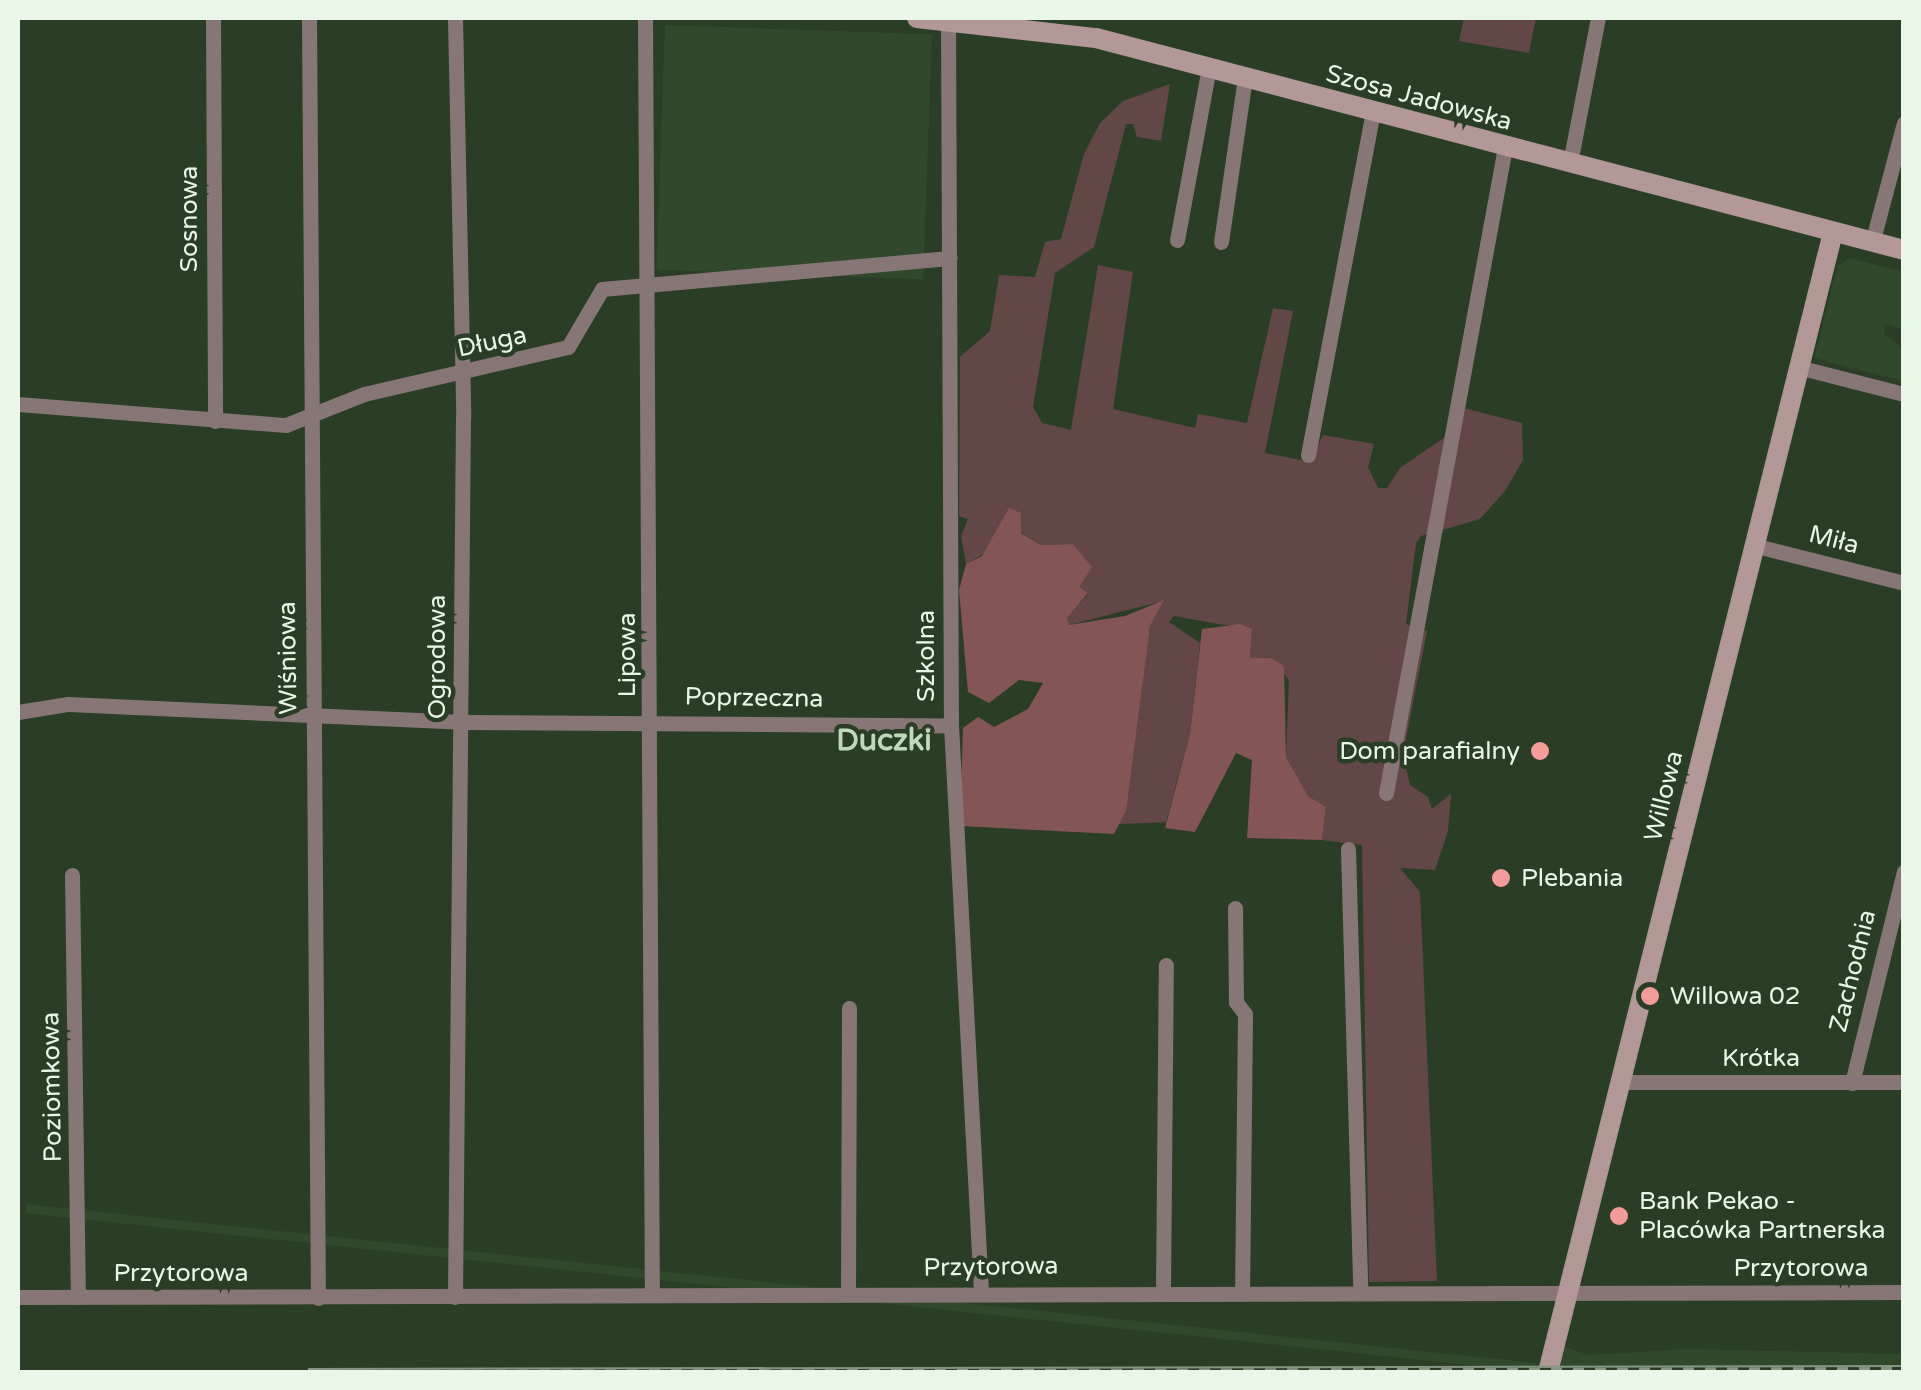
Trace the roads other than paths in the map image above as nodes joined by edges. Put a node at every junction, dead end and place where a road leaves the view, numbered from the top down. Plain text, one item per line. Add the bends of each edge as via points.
1 (213, 18) edge
2 (309, 18) edge
3 (455, 18) edge
4 (645, 18) edge
5 (917, 18) edge
6 (1598, 18) edge
7 (948, 19) edge
8 (1208, 66) junction
9 (1246, 78) junction
10 (1373, 112) junction
11 (1904, 124) edge
12 (1505, 146) junction
13 (1570, 163) junction
14 (1833, 232) junction
15 (1177, 240) dead end
16 (1221, 242) dead end
17 (1872, 243) junction
18 (1904, 250) edge
19 (950, 258) junction
20 (650, 280) junction
21 (1798, 367) junction
22 (461, 374) junction
23 (1904, 394) edge
24 (18, 404) edge
25 (307, 416) junction
26 (215, 420) junction
27 (1308, 455) dead end
28 (1753, 545) junction
29 (1904, 583) edge
30 (18, 712) edge
31 (315, 714) junction
32 (462, 722) junction
33 (652, 722) junction
34 (951, 726) junction
35 (1386, 794) dead end
36 (1348, 849) dead end
37 (1904, 871) edge
38 (72, 875) dead end
39 (1236, 908) dead end
40 (1166, 965) dead end
41 (849, 1008) dead end
42 (1618, 1082) junction
43 (1904, 1082) edge
44 (1852, 1083) junction
45 (1163, 1290) junction
46 (1242, 1290) junction
47 (1360, 1290) junction
48 (981, 1292) junction
49 (1904, 1292) edge
50 (652, 1293) junction
51 (848, 1294) junction
52 (1562, 1294) junction
53 (18, 1297) edge
54 (78, 1297) junction
55 (456, 1297) junction
56 (318, 1298) junction
57 (1548, 1372) edge

1 - 26 street, Sosnowa
2 - 25 street, Wiśniowa
3 - 22 street, Ogrodowa
4 - 20 street, Lipowa
5 - 7 street, Szosa Jadowska
6 - 13 street
7 - 8 street, Szosa Jadowska via 1096,38
7 - 19 street, Szkolna
8 - 9 street, Szosa Jadowska
8 - 15 street
9 - 10 street, Szosa Jadowska
9 - 16 street
10 - 12 street, Szosa Jadowska
10 - 27 street
11 - 17 street
12 - 13 street, Szosa Jadowska
12 - 35 street
13 - 14 street, Szosa Jadowska
14 - 17 street, Szosa Jadowska
14 - 21 street, Willowa
17 - 18 street, Szosa Jadowska
19 - 20 street, Długa
19 - 34 street, Szkolna
20 - 22 street, Długa via 602,289 568,347
20 - 33 street, Lipowa
21 - 23 street
21 - 28 street, Willowa
22 - 25 street, Długa via 364,394
22 - 32 street, Ogrodowa
24 - 26 street, Długa
25 - 26 street, Długa via 286,426
25 - 31 street, Wiśniowa
28 - 29 street, Miła
28 - 42 street, Willowa
30 - 31 street, Poprzeczna via 68,704
31 - 32 street, Poprzeczna
31 - 56 street, Wiśniowa
32 - 33 street, Poprzeczna
32 - 55 street, Ogrodowa
33 - 34 street, Poprzeczna
33 - 50 street, Lipowa
34 - 48 street, Szkolna
36 - 47 street
37 - 44 street, Zachodnia
38 - 54 street, Poziomkowa
39 - 46 street via 1236,1002 1245,1014
40 - 45 street
41 - 51 street
42 - 44 street, Krótka
42 - 52 street, Willowa
43 - 44 street, Krótka
45 - 46 street, Przytorowa
45 - 48 street, Przytorowa
46 - 47 street, Przytorowa
47 - 52 street, Przytorowa
48 - 51 street, Przytorowa
49 - 52 street, Przytorowa
50 - 51 street, Przytorowa
50 - 55 street, Przytorowa
52 - 57 street, Willowa
53 - 54 street, Przytorowa
54 - 56 street, Przytorowa
55 - 56 street, Przytorowa

